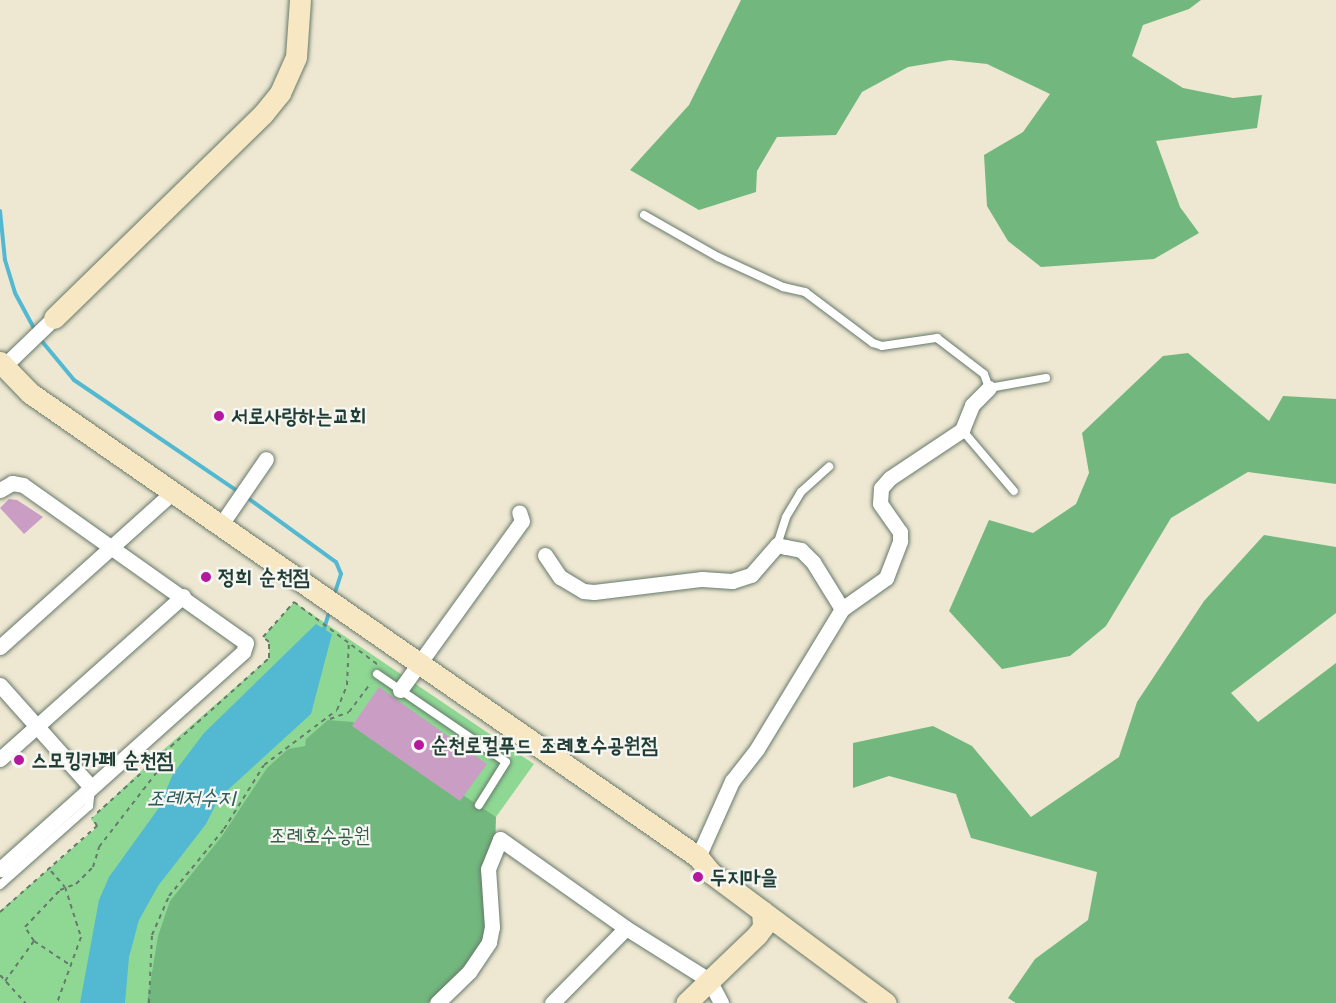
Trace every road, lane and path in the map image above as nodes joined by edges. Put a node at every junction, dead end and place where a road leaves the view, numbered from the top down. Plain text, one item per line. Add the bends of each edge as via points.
1 (300, 0) edge
2 (644, 215) dead end
3 (54, 318) joint
4 (5, 363) edge
5 (1046, 378) dead end
6 (989, 388) junction
7 (962, 430) junction
8 (266, 459) dead end
9 (828, 467) dead end
10 (0, 490) edge
11 (1014, 490) dead end
12 (173, 492) junction
13 (519, 512) dead end
14 (220, 526) junction
15 (777, 546) junction
16 (113, 547) junction
17 (544, 555) dead end
18 (183, 596) junction
19 (842, 609) junction
20 (349, 640) junction
21 (0, 647) edge
22 (417, 665) junction
23 (377, 674) junction
24 (0, 686) edge
25 (400, 690) junction
26 (330, 719) junction
27 (36, 727) junction
28 (163, 750) junction
29 (0, 759) edge
30 (91, 787) junction
31 (479, 805) dead end
32 (698, 857) junction
33 (0, 869) edge
34 (51, 870) junction
35 (0, 885) edge
36 (65, 887) junction
37 (762, 911) junction
38 (0, 912) edge
39 (626, 928) junction
40 (34, 941) junction
41 (70, 965) junction
42 (0, 975) edge
43 (709, 980) junction
44 (6, 981) junction
45 (25, 1003) edge
46 (57, 1003) edge
47 (149, 1003) edge
48 (437, 1003) edge
49 (552, 1003) edge
50 (686, 1003) edge
51 (721, 1003) edge
52 (886, 1003) edge

1 - 3 street via 296,57 280,93
2 - 6 lane via 727,262 783,287 806,292 873,343 882,346 937,338 984,374
3 - 4 street
4 - 12 street via 30,393
5 - 6 lane
6 - 7 street via 972,405
7 - 11 lane
7 - 19 street via 890,478 881,489 880,503 900,532 900,541 886,578
8 - 14 street
9 - 15 lane via 801,492 786,517
10 - 16 street via 12,483 23,485
12 - 14 street
12 - 16 street
13 - 22 street via 522,521
14 - 22 street
15 - 17 street via 751,574 732,581 702,579 594,592 583,591 560,577
15 - 19 street via 801,550 813,562
16 - 18 street
16 - 21 street
18 - 27 street
18 - 30 street via 241,636 245,648
19 - 32 street via 757,749 732,781
20 - 23 path via 382,668
20 - 26 path via 347,685
20 - 28 path via 294,602 262,637 269,642 269,658
22 - 25 street
22 - 32 street
23 - 25 lane
23 - 26 path via 349,712
24 - 27 street
25 - 31 lane via 506,762
26 - 47 path via 264,765 224,829 168,896 152,935
27 - 29 street
27 - 30 street
28 - 34 path via 91,819 97,826
28 - 36 path via 164,763 99,847 93,867 76,884
30 - 33 street
30 - 35 lane via 89,806
32 - 37 street via 711,873
34 - 36 path
34 - 38 path
36 - 40 path via 25,927
36 - 41 path via 81,937
37 - 43 street via 763,927 758,935
37 - 52 street
39 - 43 street
39 - 48 street via 500,839 488,869 492,927 489,942 469,972
39 - 49 street
40 - 41 path
40 - 44 path
41 - 46 path
42 - 44 path
43 - 50 street
43 - 51 street
44 - 45 path

